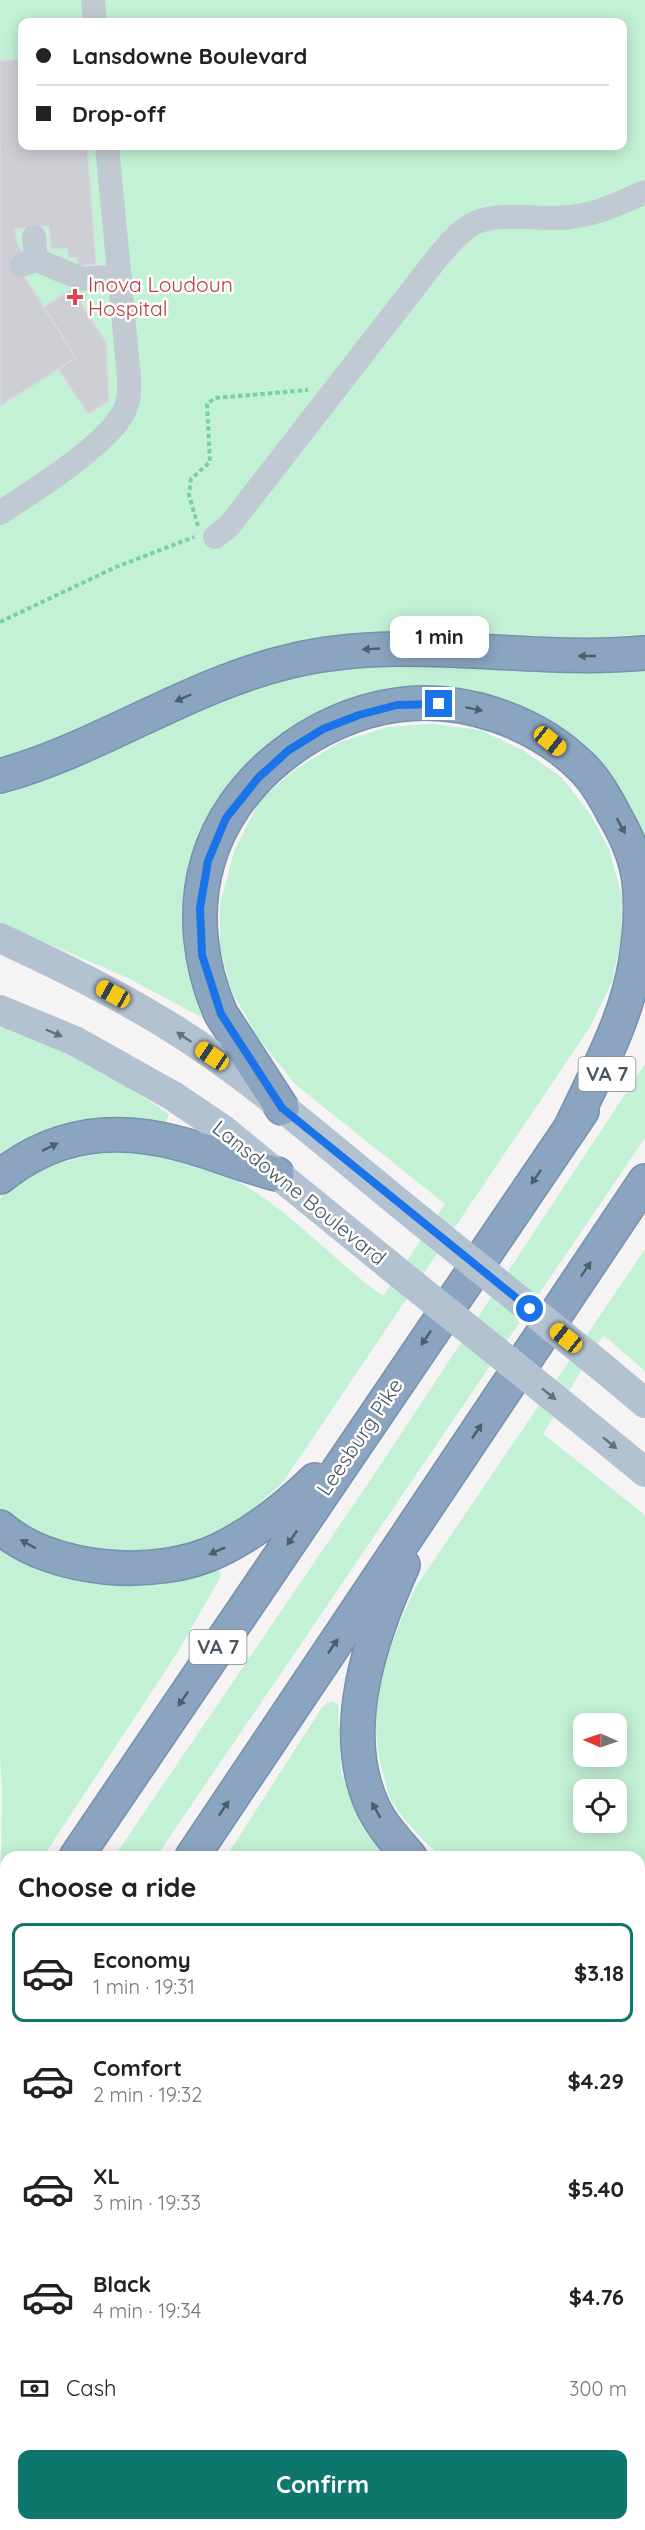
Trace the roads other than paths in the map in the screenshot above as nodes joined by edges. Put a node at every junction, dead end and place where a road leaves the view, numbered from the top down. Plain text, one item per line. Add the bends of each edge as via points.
1 (93, 0) edge
2 (95, 18) edge
3 (107, 150) edge
4 (645, 192) edge
5 (31, 254) dead end
6 (120, 276) junction
7 (1, 510) edge
8 (215, 537) dead end
9 (645, 653) edge
10 (0, 776) edge
11 (0, 938) edge
12 (0, 1010) edge
13 (645, 1018) edge
14 (282, 1108) junction
15 (570, 1129) junction
16 (277, 1174) junction
17 (0, 1176) edge
18 (642, 1188) edge
19 (645, 1403) edge
20 (360, 1437) junction
21 (645, 1472) edge
22 (445, 1479) junction
23 (0, 1527) edge
24 (80, 1851) edge
25 (196, 1851) edge
26 (405, 1851) edge

1 - 2 street
3 - 6 street
4 - 8 street via 591,214 549,219 491,218 472,224 438,257 229,526
5 - 6 street via 82,279
6 - 7 street via 129,377 126,407 118,423 101,442
9 -> 10 highway via 563,656 396,648 321,655 224,680 62,754
14 -> 11 main road via 154,1017
12 -> 16 main road, Lansdowne Boulevard via 75,1041 173,1096
13 - 15 highway, Leesburg Pike / VA 7
14 -> 15 highway via 215,999 202,955 200,908 208,861 226,818 258,778 289,750 323,729 359,715 397,705 439,704 476,709 514,721 550,741 583,768 606,798 628,839 639,879 636,961 626,1002
14 - 19 main road, bridge
15 -> 20 highway, Leesburg Pike / VA 7
17 -> 16 highway via 62,1141 100,1135 137,1135 181,1144
16 -> 21 main road, Lansdowne Boulevard, bridge
22 -> 18 highway
20 -> 23 highway via 286,1507 253,1532 197,1558 164,1566 123,1569 80,1563 43,1553
20 -> 24 highway, Leesburg Pike / VA 7
25 -> 22 highway
26 -> 22 highway via 372,1805 361,1770 361,1695 380,1622

